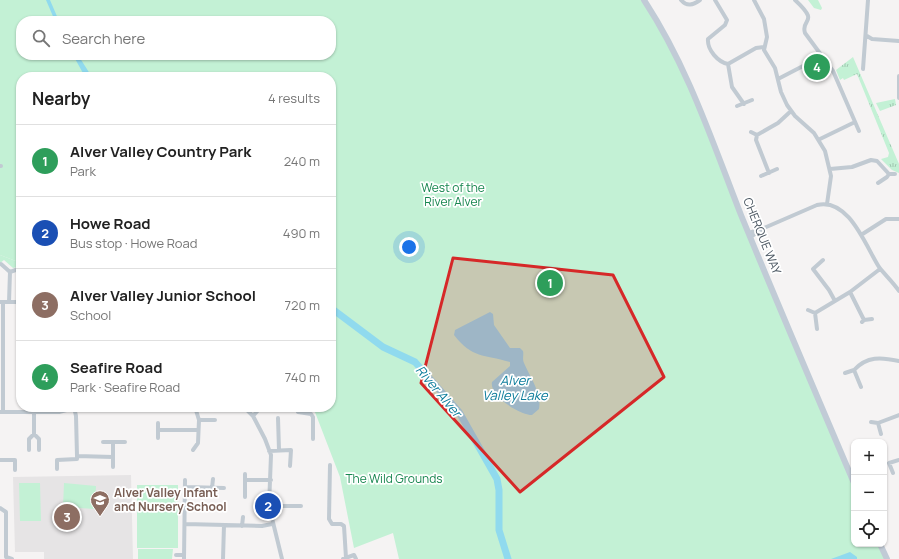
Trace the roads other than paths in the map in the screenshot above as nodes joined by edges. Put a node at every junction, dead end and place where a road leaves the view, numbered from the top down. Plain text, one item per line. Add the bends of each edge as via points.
1 (644, 0) edge
2 (681, 0) edge
3 (700, 0) edge
4 (715, 0) edge
5 (754, 0) edge
6 (796, 0) edge
7 (868, 0) edge
8 (867, 36) junction
9 (899, 41) edge
10 (764, 47) junction
11 (728, 64) junction
12 (831, 69) junction
13 (863, 69) dead end
14 (899, 76) edge
15 (778, 78) junction
16 (899, 98) edge
17 (752, 100) dead end
18 (744, 104) junction
19 (737, 106) dead end
20 (791, 111) junction
21 (855, 122) junction
22 (859, 131) dead end
23 (751, 132) dead end
24 (757, 135) junction
25 (820, 139) junction
26 (777, 169) dead end
27 (830, 169) junction
28 (769, 173) junction
29 (889, 174) junction
30 (895, 174) dead end
31 (761, 176) dead end
32 (878, 183) dead end
33 (827, 204) junction
34 (899, 219) edge
35 (861, 234) junction
36 (750, 235) junction
37 (823, 260) dead end
38 (1, 264) dead end
39 (807, 268) dead end
40 (813, 269) junction
41 (880, 269) junction
42 (16, 270) edge
43 (10, 272) junction
44 (899, 290) edge
45 (850, 292) junction
46 (835, 301) junction
47 (1, 302) edge
48 (9, 302) junction
49 (16, 302) edge
50 (808, 310) dead end
51 (815, 313) junction
52 (872, 319) dead end
53 (1, 325) edge
54 (817, 329) dead end
55 (899, 361) edge
56 (1, 364) edge
57 (854, 370) junction
58 (845, 373) dead end
59 (861, 388) dead end
60 (2, 412) edge
61 (34, 412) junction
62 (53, 412) edge
63 (75, 412) edge
64 (197, 412) edge
65 (249, 412) edge
66 (257, 412) edge
67 (298, 412) edge
68 (899, 415) edge
69 (253, 416) junction
70 (278, 418) dead end
71 (199, 420) junction
72 (215, 420) dead end
73 (871, 422) dead end
74 (158, 423) dead end
75 (878, 423) junction
76 (158, 430) junction
77 (198, 430) junction
78 (34, 434) junction
79 (881, 434) dead end
80 (158, 438) dead end
81 (313, 439) dead end
82 (103, 442) dead end
83 (113, 442) junction
84 (125, 442) dead end
85 (29, 450) dead end
86 (39, 450) dead end
87 (193, 450) dead end
88 (279, 450) junction
89 (269, 451) junction
90 (77, 456) junction
91 (113, 457) junction
92 (0, 460) edge
93 (899, 460) edge
94 (330, 465) dead end
95 (290, 466) dead end
96 (113, 468) dead end
97 (57, 469) dead end
98 (15, 470) dead end
99 (893, 473) dead end
100 (245, 474) dead end
101 (851, 477) edge
102 (213, 479) dead end
103 (185, 480) dead end
104 (245, 480) junction
105 (271, 480) junction
106 (186, 487) junction
107 (212, 488) junction
108 (224, 488) dead end
109 (245, 497) dead end
110 (269, 506) junction
111 (301, 506) dead end
112 (0, 508) edge
113 (243, 517) dead end
114 (185, 524) junction
115 (272, 524) junction
116 (224, 525) junction
117 (242, 526) junction
118 (882, 547) edge
119 (176, 555) dead end
120 (184, 557) edge
121 (344, 558) edge
122 (12, 559) edge
123 (223, 559) edge
124 (282, 559) edge
125 (356, 559) edge
126 (888, 559) edge

1 - 36 street, CHERQUE WAY via 692,89
2 - 3 street via 690,5
4 - 11 street via 727,20 725,25 710,37 708,44 720,61
5 - 10 street via 764,19 767,37
6 - 12 street via 809,15 805,33
7 - 8 street
8 - 9 street via 872,39
8 - 13 street
10 - 11 street via 756,48
10 - 15 street
11 - 18 street via 732,87
12 - 15 street via 816,78 806,68 800,67
12 - 21 street
14 - 16 street
15 - 20 street via 783,99
17 - 18 street
18 - 19 street
20 - 24 street via 778,123
20 - 25 street
21 - 22 street
21 - 25 street
23 - 24 street
24 - 28 street via 756,140
25 - 27 street
26 - 28 street
27 - 29 street via 852,167 874,160 882,164
27 - 33 street
28 - 31 street
29 - 30 street
29 - 32 street
33 - 35 street via 845,213
33 - 36 street via 817,205
34 - 35 street via 886,219
35 - 41 street
36 - 101 street, CHERQUE WAY
37 - 40 street
38 - 43 street
39 - 40 street
40 - 46 street
41 - 44 street
41 - 45 street
42 - 43 street
43 - 48 street
45 - 46 street
45 - 52 street via 863,321
46 - 51 street
47 - 48 street
47 - 53 street
48 - 49 street
50 - 51 street
51 - 54 street
53 - 56 street
55 - 57 street via 875,358
56 - 60 street
57 - 58 street
57 - 59 street
60 - 61 street
61 - 62 street
61 - 78 street
63 - 90 street
64 - 71 street
65 - 69 street
66 - 69 street
67 - 81 street via 311,414 313,417
68 - 75 street
69 - 89 street
70 - 88 street
71 - 72 street
71 - 77 street
73 - 75 street
74 - 76 street
75 - 79 street
76 - 77 street
76 - 80 street
77 - 87 street via 198,443
78 - 85 street via 29,438
78 - 86 street via 39,439
82 - 83 street
83 - 84 street
83 - 91 street
88 - 89 street
88 - 95 street via 291,450
89 - 105 street
90 - 91 street
90 - 97 street via 78,459 57,460
91 - 96 street
92 - 98 street via 15,460
93 - 99 street via 888,461
94 - 121 street via 329,519 332,524 344,526
100 - 104 street
102 - 107 street
103 - 106 street
104 - 105 street
104 - 109 street
105 - 110 street
106 - 107 street
106 - 114 street
107 - 108 street
110 - 111 street
110 - 115 street
112 - 122 street via 6,512 6,557
113 - 117 street
114 - 116 street
114 - 120 street
115 - 117 street
115 - 124 street
116 - 117 street
116 - 123 street
118 - 126 street
119 - 120 street
121 - 125 street via 354,555

